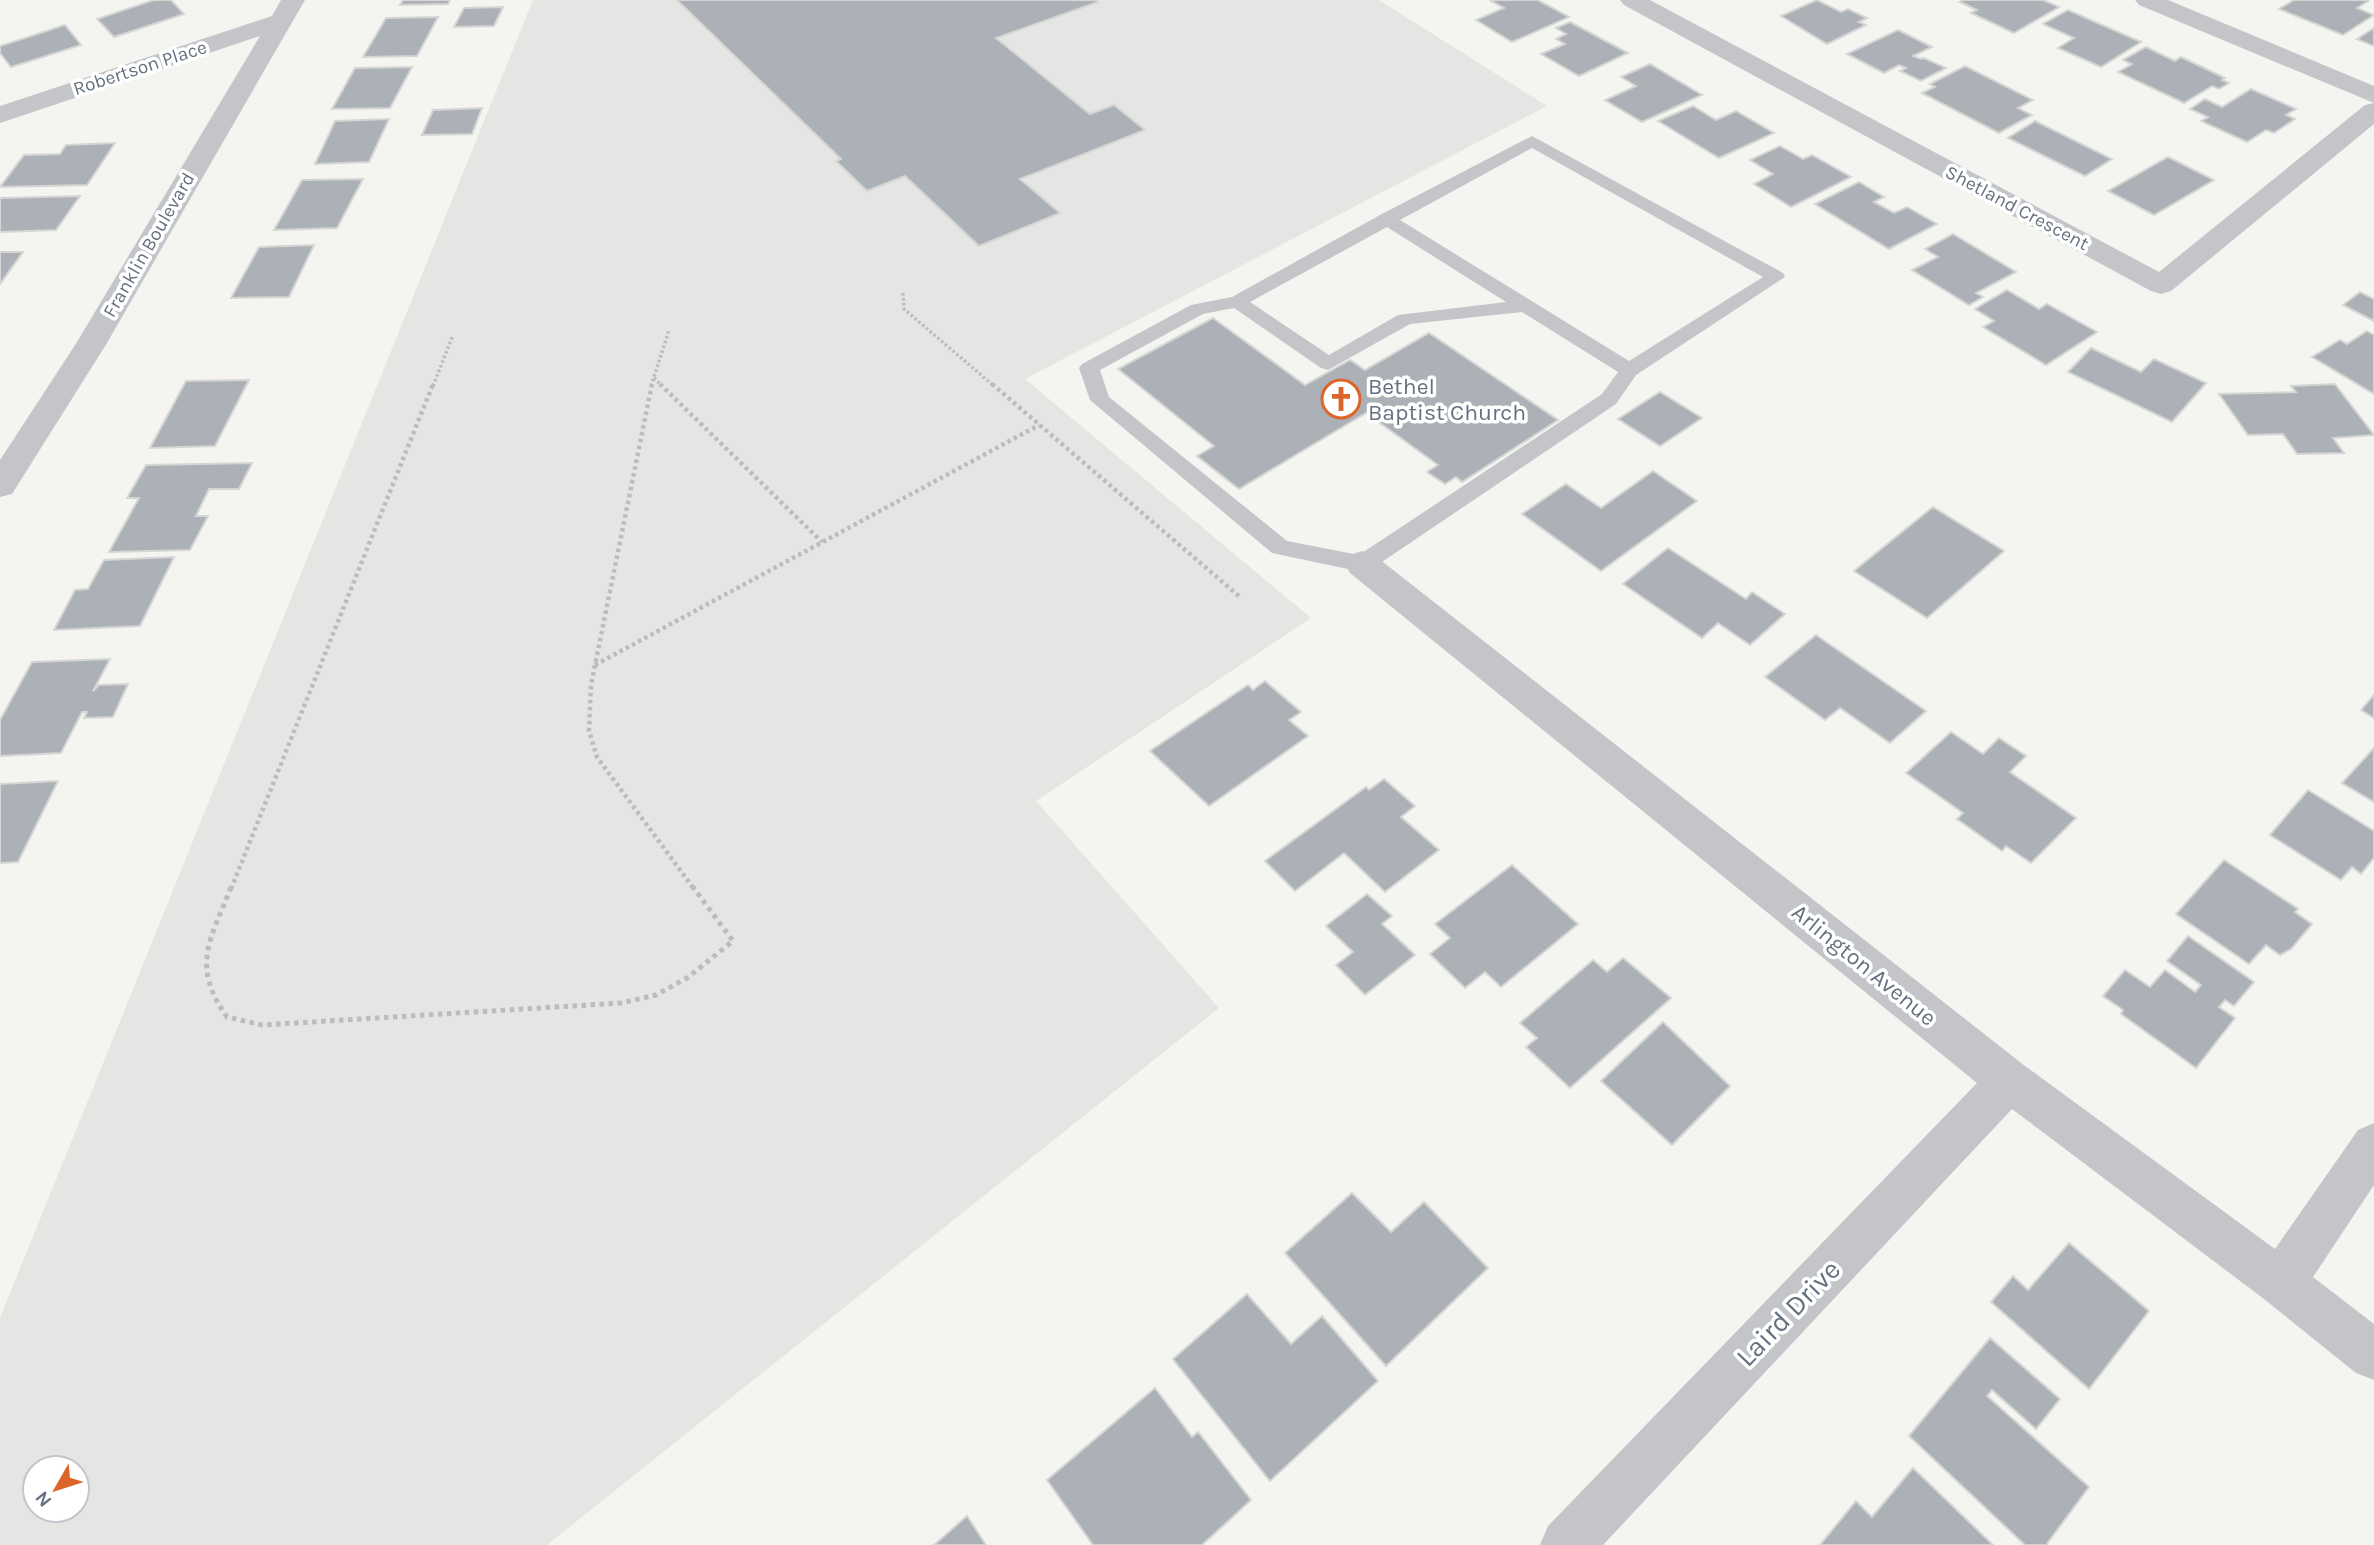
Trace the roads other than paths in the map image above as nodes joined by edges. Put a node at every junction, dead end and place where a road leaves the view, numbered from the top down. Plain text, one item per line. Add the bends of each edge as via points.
1 (1632, 0) edge
2 (2147, 0) edge
3 (286, 11) edge
4 (2374, 95) edge
5 (2374, 111) edge
6 (0, 115) edge
7 (1387, 219) junction
8 (1237, 302) junction
9 (1525, 306) junction
10 (1629, 370) junction
11 (0, 486) edge
12 (1362, 564) junction
13 (2009, 1081) junction
14 (2374, 1145) edge
15 (2281, 1282) junction
16 (2374, 1355) edge
17 (1567, 1545) edge

1 - 5 street, Shetland Crescent via 2161,285
2 - 4 street
3 - 6 street, Robertson Place
3 - 11 street, Franklin Boulevard via 92,343
7 - 8 lane
7 - 9 lane
7 - 10 lane via 1532,141 1776,277
8 - 9 lane via 1328,364 1405,319
8 - 12 lane via 1198,309 1089,368 1100,401 1280,547
9 - 10 lane
10 - 12 lane via 1609,399
12 - 13 street, Arlington Avenue
13 - 15 street, Arlington Avenue
13 - 17 street, Laird Drive
14 - 15 street
15 - 16 street, Arlington Avenue

